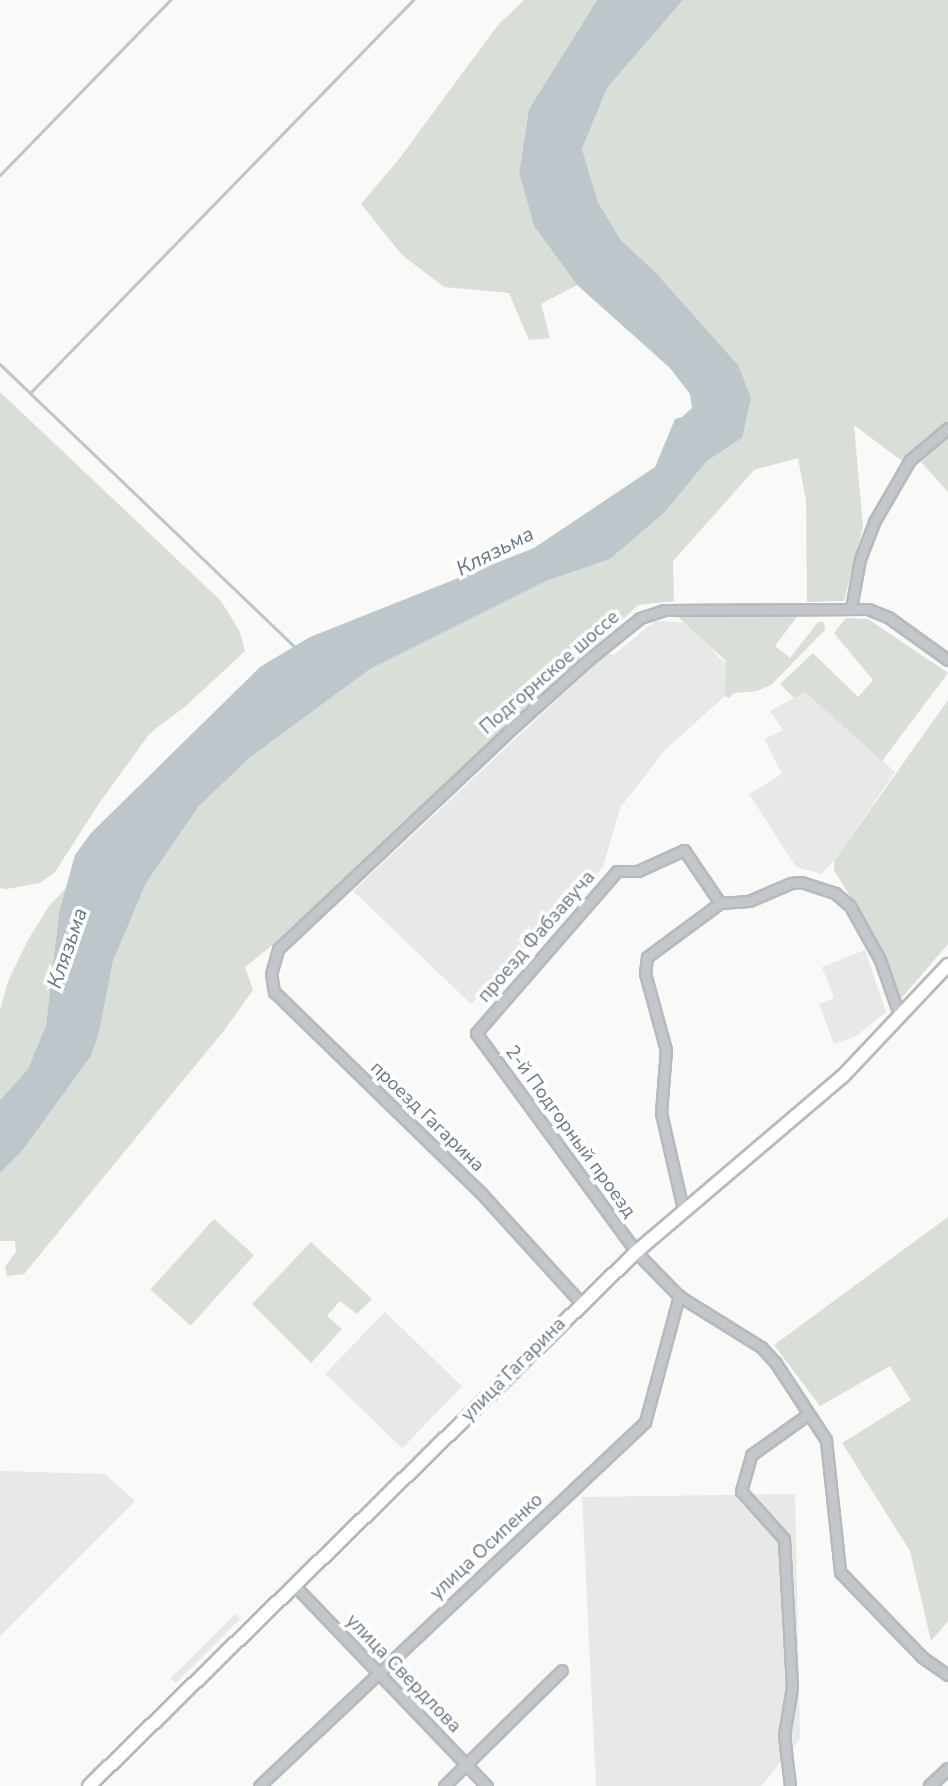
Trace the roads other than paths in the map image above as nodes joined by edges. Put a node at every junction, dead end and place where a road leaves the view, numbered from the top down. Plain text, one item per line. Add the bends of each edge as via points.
1 (948, 428) edge
2 (851, 608) junction
3 (948, 660) edge
4 (720, 903) junction
5 (278, 948) joint
6 (948, 965) edge
7 (900, 1017) junction
8 (476, 1033) joint
9 (683, 1209) junction
10 (636, 1252) junction
11 (679, 1296) junction
12 (582, 1304) junction
13 (807, 1415) junction
14 (295, 1585) junction
15 (562, 1670) dead end
16 (380, 1673) junction
17 (948, 1675) edge
18 (467, 1765) junction
19 (948, 1769) edge
20 (89, 1786) edge
21 (259, 1786) edge
22 (444, 1786) edge
23 (487, 1786) edge
24 (790, 1786) edge
25 (930, 1786) edge

1 - 2 street via 910,460 874,522 860,559
2 - 3 street, Подгорнское шоссе via 888,617
2 - 5 street, Подгорнское шоссе via 664,610 640,618 517,723
4 - 7 street via 749,901 801,882 835,893 850,906 868,935
4 - 8 street, проезд Фабзавуча via 684,850 638,871 617,871
4 - 9 street via 647,957 645,973 666,1050 661,1113
5 - 12 street, проезд Гагарина via 271,974 274,992 482,1194
6 - 7 main road, улица Гагарина
7 - 9 main road, улица Гагарина via 843,1076
8 - 10 street, 2-й Подгорный проезд
9 - 10 main road, улица Гагарина
10 - 11 street, 2-й Подгорный проезд
10 - 12 main road, улица Гагарина
11 - 13 street, 2-й Подгорный проезд via 761,1347
11 - 16 street, улица Осипенко via 645,1422
12 - 14 main road, улица Гагарина
13 - 17 street, 2-й Подгорный проезд via 826,1440 840,1572 922,1657
13 - 24 street via 751,1455 741,1490 784,1539 792,1687 784,1735
14 - 16 street, улица Свердлова
14 - 20 main road, улица Гагарина
15 - 18 street
16 - 18 street, улица Свердлова
16 - 21 street, улица Осипенко
18 - 22 street
18 - 23 street, улица Свердлова
19 - 25 street

